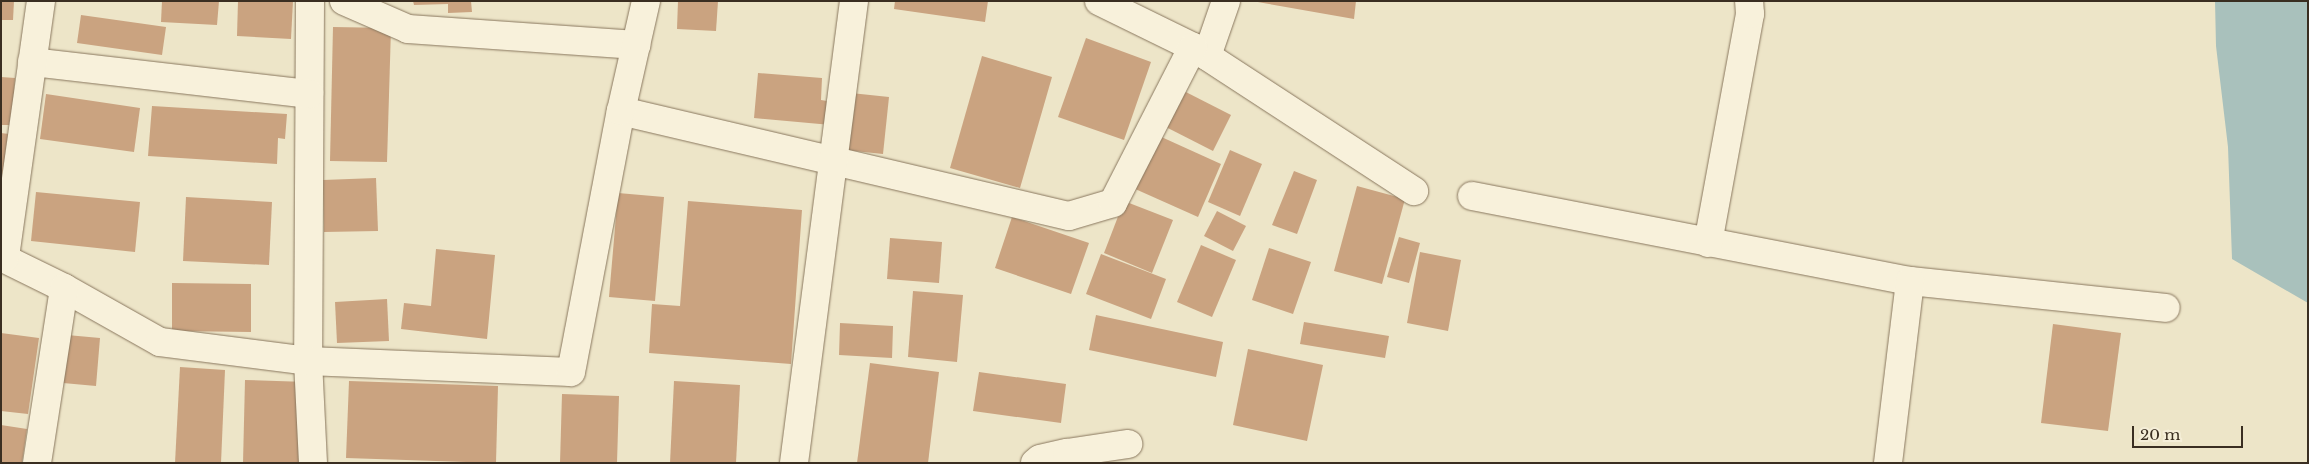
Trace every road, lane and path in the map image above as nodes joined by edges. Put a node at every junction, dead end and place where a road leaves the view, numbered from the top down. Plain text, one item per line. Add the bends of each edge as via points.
1 (40, 1) edge
2 (344, 1) edge
3 (646, 1) edge
4 (854, 1) edge
5 (1226, 1) edge
6 (1749, 1) edge
7 (1107, 3) edge
8 (315, 5) edge
9 (636, 45) junction
10 (1200, 52) junction
11 (32, 62) junction
12 (308, 94) junction
13 (620, 111) junction
14 (833, 163) junction
15 (1414, 191) dead end
16 (1472, 196) dead end
17 (1708, 243) junction
18 (3, 257) edge
19 (1910, 280) junction
20 (64, 288) junction
21 (2166, 308) dead end
22 (308, 361) junction
23 (1128, 444) dead end
24 (36, 463) edge
25 (313, 463) edge
26 (794, 463) edge
27 (1035, 463) edge
28 (1888, 463) edge

1 - 11 street
2 - 9 street via 408,29
3 - 9 street
4 - 14 street
5 - 10 street
6 - 17 street via 1750,14
7 - 10 street
8 - 12 street
9 - 13 street
10 - 14 street via 1113,202 1069,216
10 - 15 street
11 - 12 street
11 - 18 street
12 - 22 street
13 - 14 street
13 - 22 street via 571,372
14 - 26 street
16 - 17 street
17 - 19 street
18 - 20 street
19 - 21 street
19 - 28 street
20 - 22 street via 160,342
20 - 24 street
22 - 25 street
23 - 27 street via 1040,458

